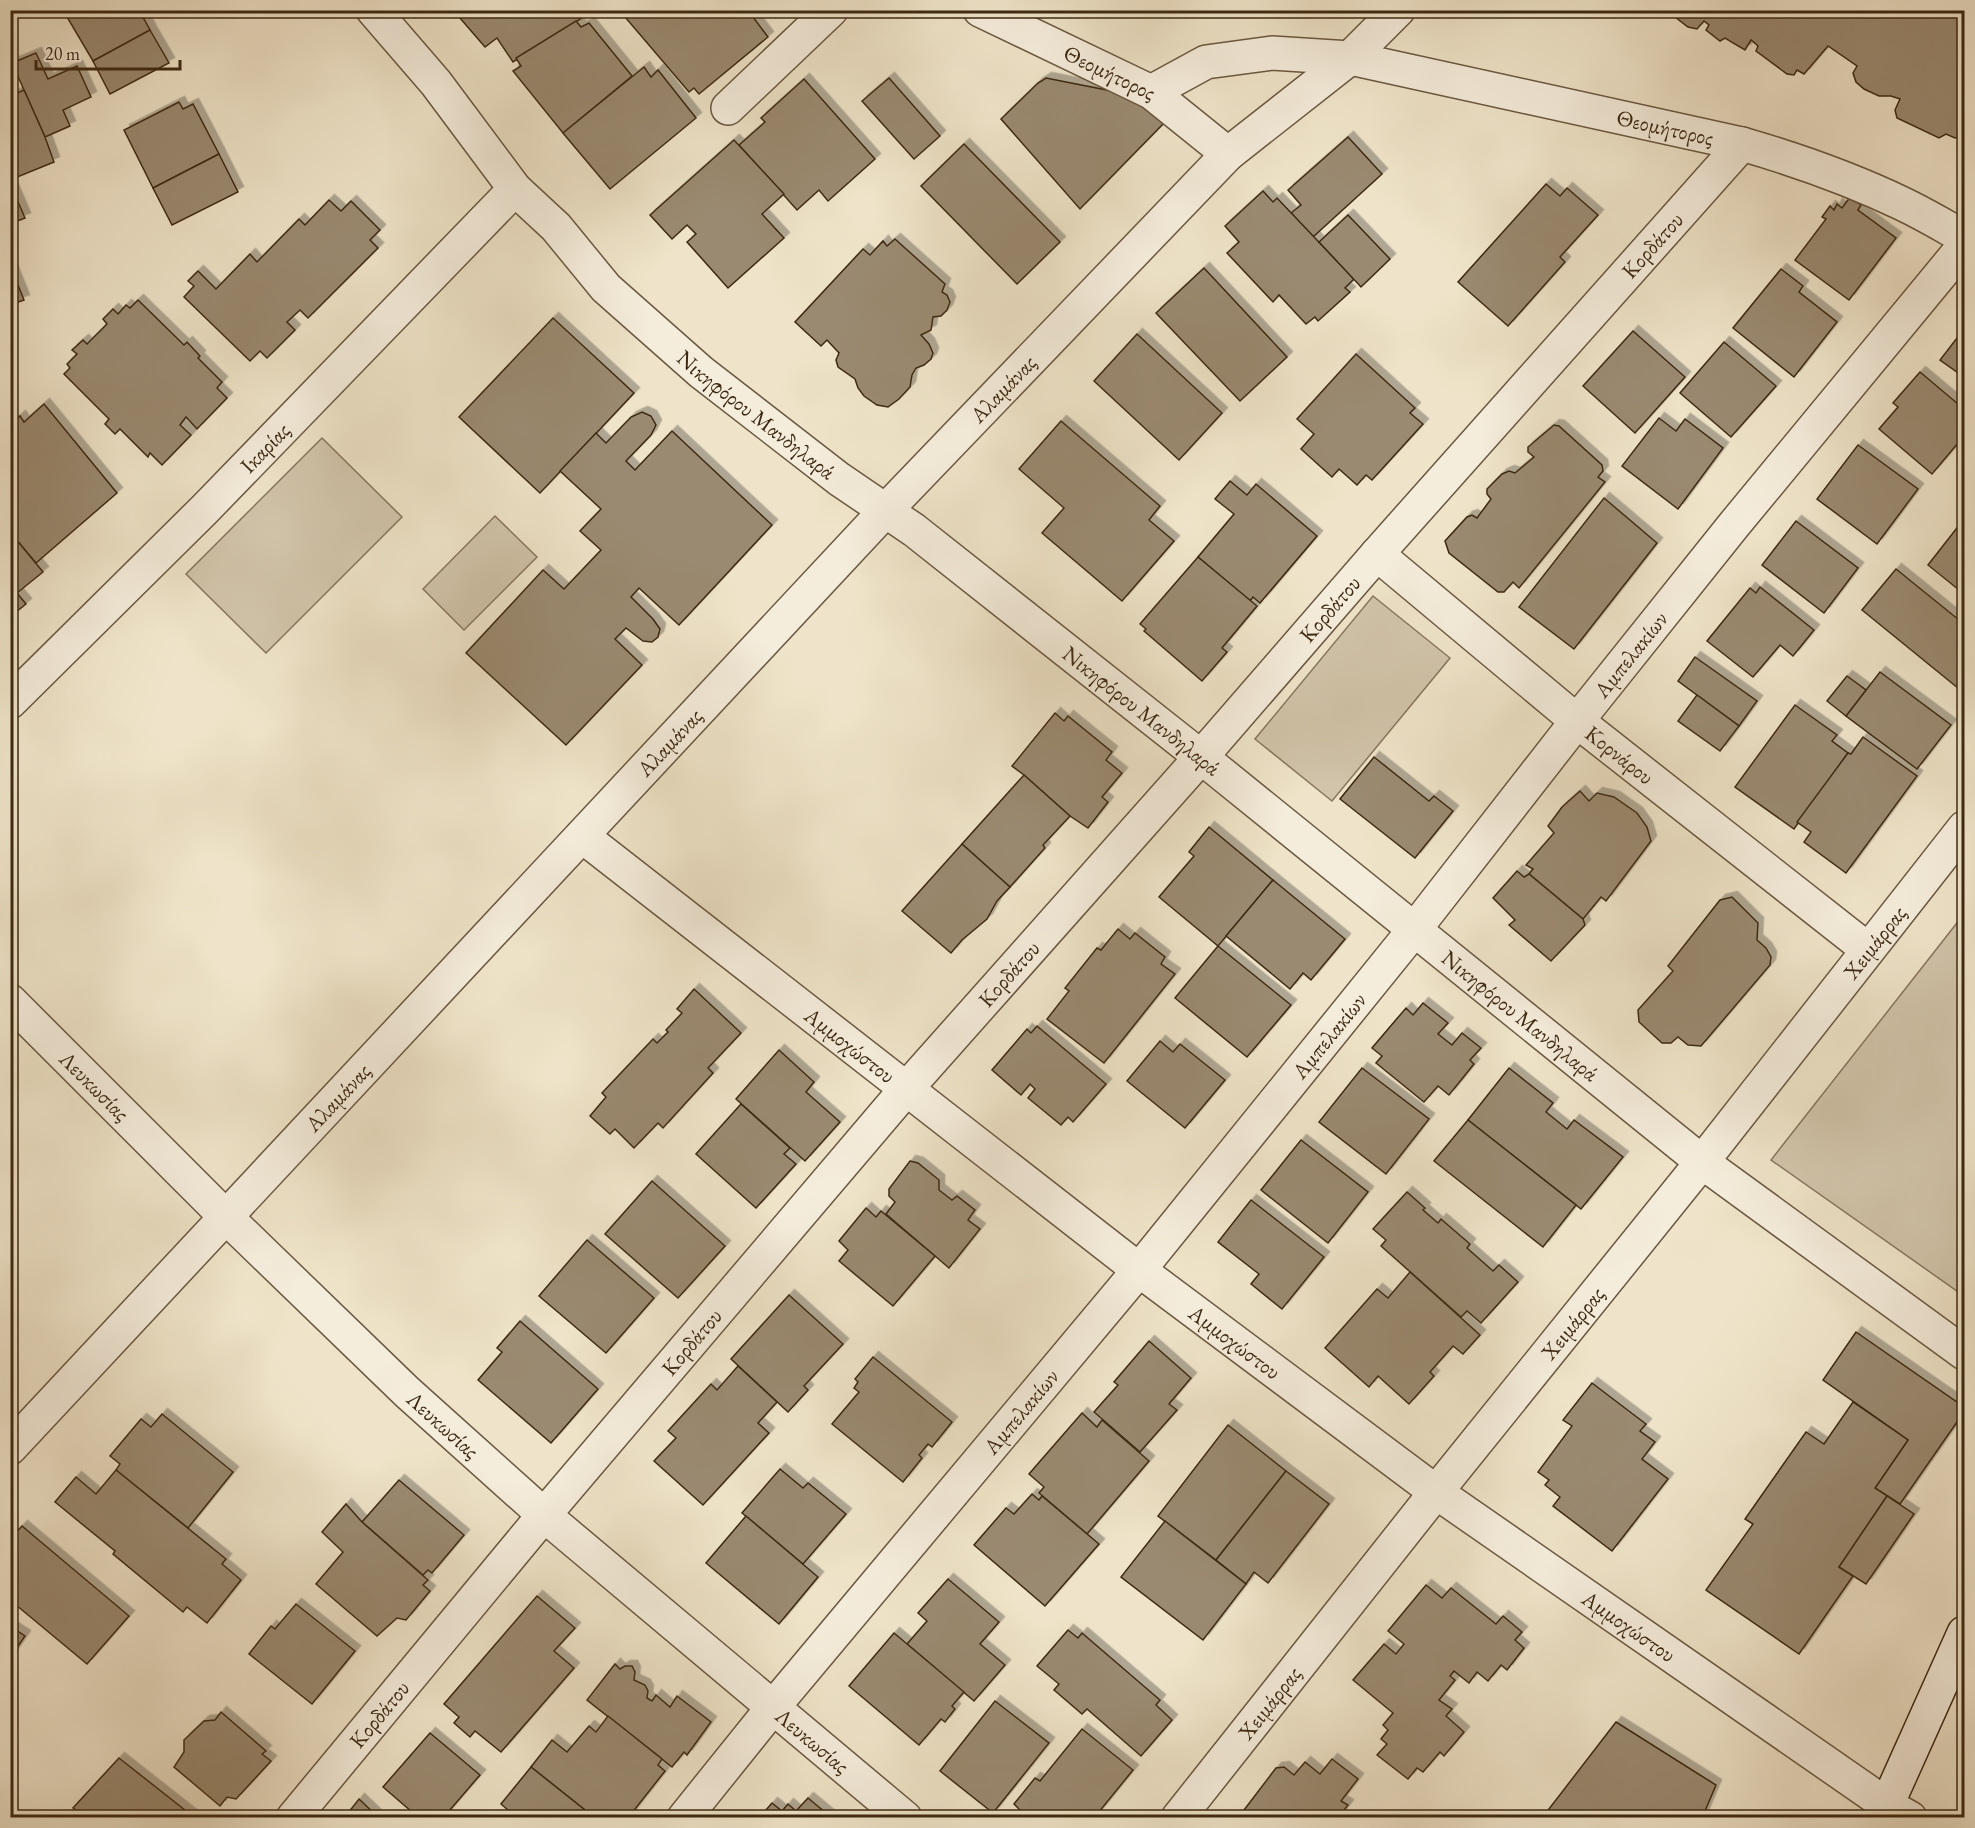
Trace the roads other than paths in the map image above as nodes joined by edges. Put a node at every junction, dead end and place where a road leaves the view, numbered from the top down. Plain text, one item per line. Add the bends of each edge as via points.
1 (373, 10) edge
2 (831, 10) edge
3 (980, 10) edge
4 (1398, 10) edge
5 (1350, 58) junction
6 (1151, 92) junction
7 (728, 108) dead end
8 (1742, 144) junction
9 (1228, 154) junction
10 (515, 189) junction
11 (1965, 237) edge
12 (1965, 246) edge
13 (886, 510) junction
14 (1377, 554) junction
15 (10, 702) edge
16 (1577, 721) junction
17 (1201, 757) junction
18 (1965, 828) edge
19 (582, 836) junction
20 (1414, 930) junction
21 (1867, 949) junction
22 (10, 1001) edge
23 (907, 1089) junction
24 (1702, 1162) junction
25 (226, 1217) junction
26 (1138, 1270) junction
27 (1965, 1353) edge
28 (10, 1448) edge
29 (1436, 1492) junction
30 (544, 1515) junction
31 (1965, 1633) edge
32 (774, 1706) junction
33 (1893, 1813) edge
34 (293, 1818) edge
35 (684, 1818) edge
36 (905, 1818) edge
37 (1178, 1818) edge

1 - 10 street, Νικηφόρου Μανδηλαρά via 436,83
2 - 7 street
3 - 6 street, Θεομήτορος
4 - 5 street, Αλαμάνας
5 - 6 street, Θεομήτορος via 1272,53 1206,62
5 - 8 street, Θεομήτορος
5 - 9 street, Αλαμάνας
6 - 9 street, Θεομήτορος
8 - 11 street, Θεομήτορος via 1842,178
8 - 14 street, Κορδάτου
9 - 13 street, Αλαμάνας
10 - 13 street, Νικηφόρου Μανδηλαρά via 556,227 606,288 701,372
10 - 15 street, Ικαρίας via 205,509
12 - 16 street, Αμπελακίων
13 - 17 street, Νικηφόρου Μανδηλαρά
13 - 19 street, Αλαμάνας
14 - 16 street, Κορνάρου
14 - 17 street, Κορδάτου
16 - 20 street, Αμπελακίων
16 - 21 street, Κορνάρου
17 - 20 street, Νικηφόρου Μανδηλαρά
17 - 23 street, Κορδάτου
18 - 21 street, Χειμάρρας
19 - 23 street, Αμμοχώστου
19 - 25 street, Αλαμάνας
20 - 24 street, Νικηφόρου Μανδηλαρά
20 - 26 street, Αμπελακίων
21 - 24 street, Χειμάρρας
22 - 25 street, Λευκωσίας
23 - 26 street, Αμμοχώστου
23 - 30 street, Κορδάτου
24 - 27 street, Νικηφόρου Μανδηλαρά
24 - 29 street, Χειμάρρας
25 - 28 street, Αλαμάνας
25 - 30 street, Λευκωσίας via 407,1392
26 - 29 street, Αμμοχώστου
26 - 32 street, Αμπελακίων
29 - 33 street, Αμμοχώστου
29 - 37 street, Χειμάρρας
30 - 32 street, Λευκωσίας
30 - 34 street, Κορδάτου
31 - 33 street
32 - 35 street, Αμπελακίων
32 - 36 street, Λευκωσίας

